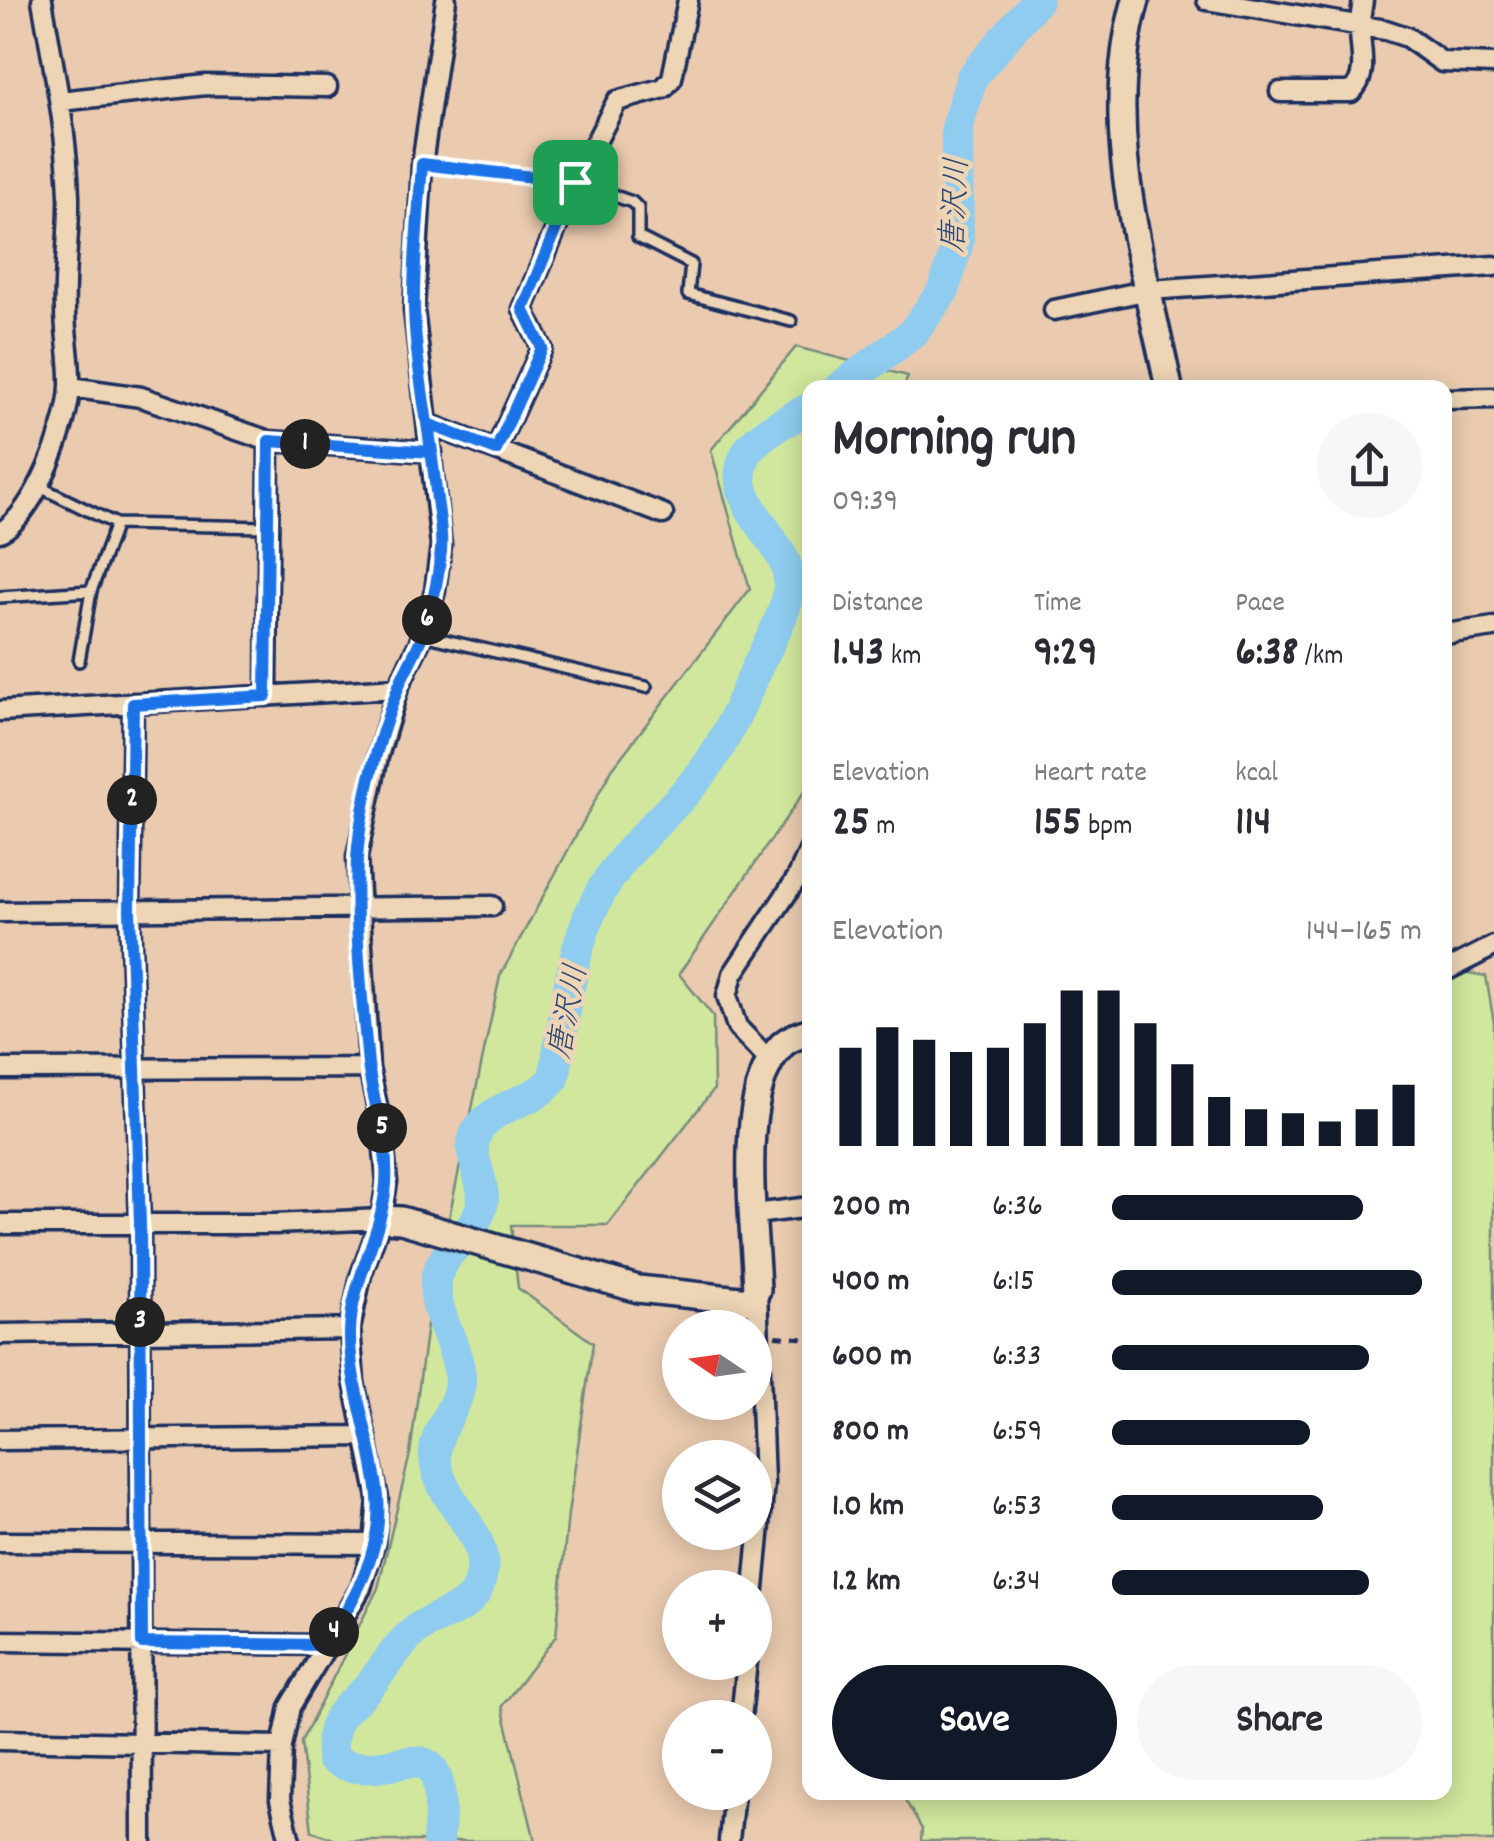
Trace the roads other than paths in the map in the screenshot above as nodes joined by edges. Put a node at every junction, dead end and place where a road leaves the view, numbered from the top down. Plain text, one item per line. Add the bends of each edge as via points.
1 (42, 0) edge
2 (446, 0) edge
3 (688, 0) edge
4 (1136, 0) edge
5 (1207, 0) edge
6 (1364, 0) edge
7 (1360, 26) junction
8 (1494, 64) edge
9 (327, 87) dead end
10 (1280, 92) dead end
11 (60, 101) junction
12 (422, 164) junction
13 (575, 182) junction
14 (1494, 266) edge
15 (1149, 290) junction
16 (1054, 310) dead end
17 (791, 321) dead end
18 (1167, 380) edge
19 (70, 387) junction
20 (1494, 398) edge
21 (1452, 399) edge
22 (428, 424) junction
23 (269, 441) junction
24 (496, 450) junction
25 (432, 452) junction
26 (38, 486) junction
27 (662, 514) dead end
28 (116, 524) junction
29 (268, 527) junction
30 (0, 532) edge
31 (91, 591) junction
32 (0, 597) edge
33 (1494, 626) edge
34 (1452, 633) edge
35 (423, 635) junction
36 (79, 661) dead end
37 (398, 688) junction
38 (646, 688) dead end
39 (266, 696) junction
40 (133, 704) junction
41 (0, 711) edge
42 (802, 866) edge
43 (492, 906) dead end
44 (358, 908) junction
45 (130, 910) junction
46 (0, 912) edge
47 (1494, 946) edge
48 (1452, 967) edge
49 (802, 1034) edge
50 (770, 1060) junction
51 (136, 1068) junction
52 (369, 1068) junction
53 (0, 1069) edge
54 (802, 1208) edge
55 (755, 1214) junction
56 (381, 1219) junction
57 (0, 1224) edge
58 (140, 1224) junction
59 (757, 1290) junction
60 (350, 1329) junction
61 (140, 1332) junction
62 (0, 1334) edge
63 (366, 1436) junction
64 (141, 1438) junction
65 (0, 1440) edge
66 (0, 1542) edge
67 (141, 1543) junction
68 (374, 1544) junction
69 (756, 1570) edge
70 (0, 1642) edge
71 (142, 1643) junction
72 (326, 1645) junction
73 (0, 1740) edge
74 (142, 1742) junction
75 (282, 1746) junction
76 (733, 1810) edge
77 (142, 1841) edge
78 (290, 1841) edge
79 (730, 1841) edge

1 - 11 street
2 - 12 street
3 - 13 street via 672,78 664,88 616,100
4 - 15 street via 1122,56 1121,117 1126,180
5 - 7 street
6 - 7 street
7 - 8 street via 1407,37 1442,62
7 - 10 street via 1362,74 1352,92
9 - 11 street via 206,85
11 - 19 street via 69,197 64,308
12 - 13 lane
12 - 22 street via 414,310
13 - 17 lane via 632,202 638,237 690,264 688,294
13 - 24 street via 523,309 542,348
14 - 15 street
15 - 16 street
15 - 18 street
19 - 23 street via 141,398
19 - 26 street
20 - 21 street
22 - 24 street
22 - 25 street
23 - 25 street
23 - 29 street
24 - 27 street
25 - 35 street via 442,546
26 - 28 lane
26 - 30 street via 11,527
28 - 29 lane
28 - 31 lane
29 - 39 street
31 - 32 lane
31 - 36 lane
33 - 34 street
35 - 37 street
35 - 38 lane
37 - 39 street
37 - 44 street via 365,808
39 - 40 street
40 - 41 street
40 - 45 street
42 - 50 street via 727,996 737,1027
43 - 44 street
44 - 45 street
44 - 52 street
45 - 46 street
45 - 51 street
47 - 48 street
49 - 50 street
50 - 55 street via 756,1088 750,1164
51 - 52 street
51 - 53 street
51 - 58 street
52 - 56 street via 382,1129
54 - 55 street
55 - 59 street
56 - 58 street
56 - 59 street via 638,1289 740,1302
56 - 60 street
57 - 58 street
58 - 61 street
59 - 69 street via 764,1482
60 - 61 street
60 - 63 street
61 - 62 street
61 - 64 street
63 - 64 street
63 - 68 street via 378,1498
64 - 65 street
64 - 67 street
66 - 67 street
67 - 68 street
67 - 71 street
68 - 72 street via 361,1588
70 - 71 street
71 - 72 street
71 - 74 street
72 - 75 street via 290,1707
73 - 74 street
74 - 75 street
74 - 77 street
75 - 78 street via 280,1800
76 - 79 street

